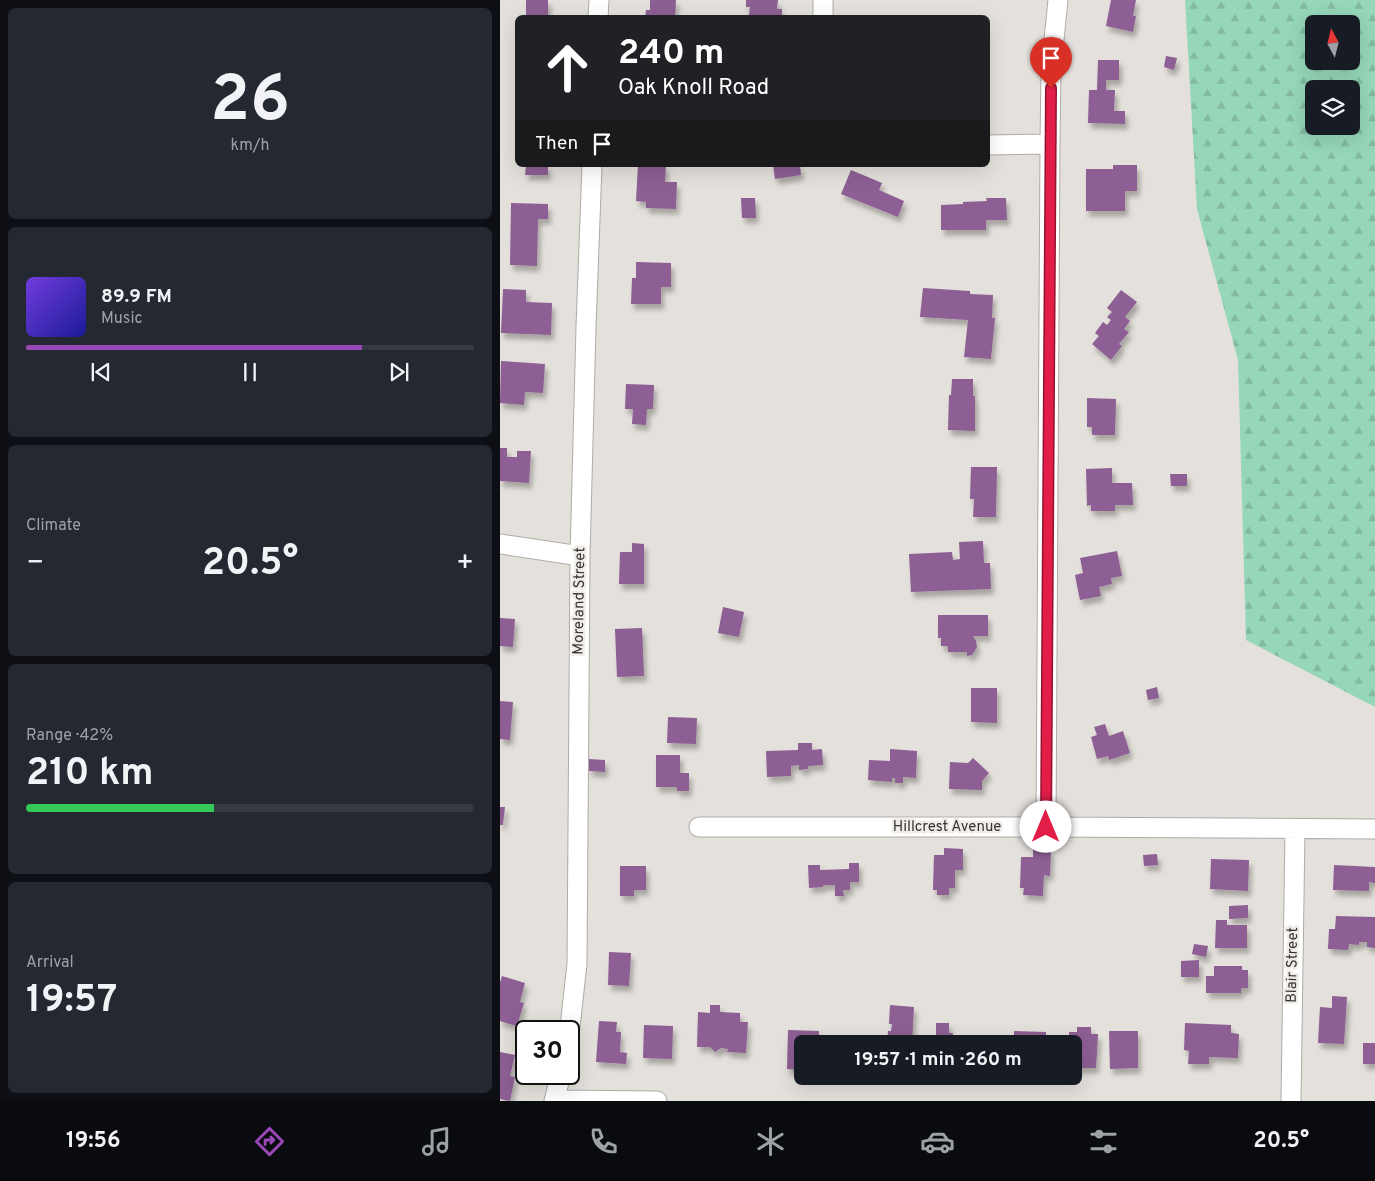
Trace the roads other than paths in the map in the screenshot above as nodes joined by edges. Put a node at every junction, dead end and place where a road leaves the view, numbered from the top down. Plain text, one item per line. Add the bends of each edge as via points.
1 (599, 0) edge
2 (823, 0) edge
3 (1058, 0) edge
4 (598, 15) edge
5 (823, 15) edge
6 (1050, 144) junction
7 (990, 145) edge
8 (592, 167) edge
9 (500, 544) edge
10 (580, 556) junction
11 (699, 827) dead end
12 (1046, 827) junction
13 (1294, 829) junction
14 (1375, 829) edge
15 (571, 1020) edge
16 (558, 1085) edge
17 (554, 1100) edge
18 (657, 1101) edge
19 (1291, 1101) edge

1 - 4 street
2 - 5 street
3 - 6 street via 1051,69
6 - 7 street
6 - 12 street
8 - 10 street, Moreland Street
9 - 10 street
10 - 15 street, Moreland Street via 577,964
11 - 12 street, Hillcrest Avenue
12 - 13 street, Hillcrest Avenue
13 - 14 street, Hillcrest Avenue
13 - 19 street, Blair Street
16 - 17 street
17 - 18 street

